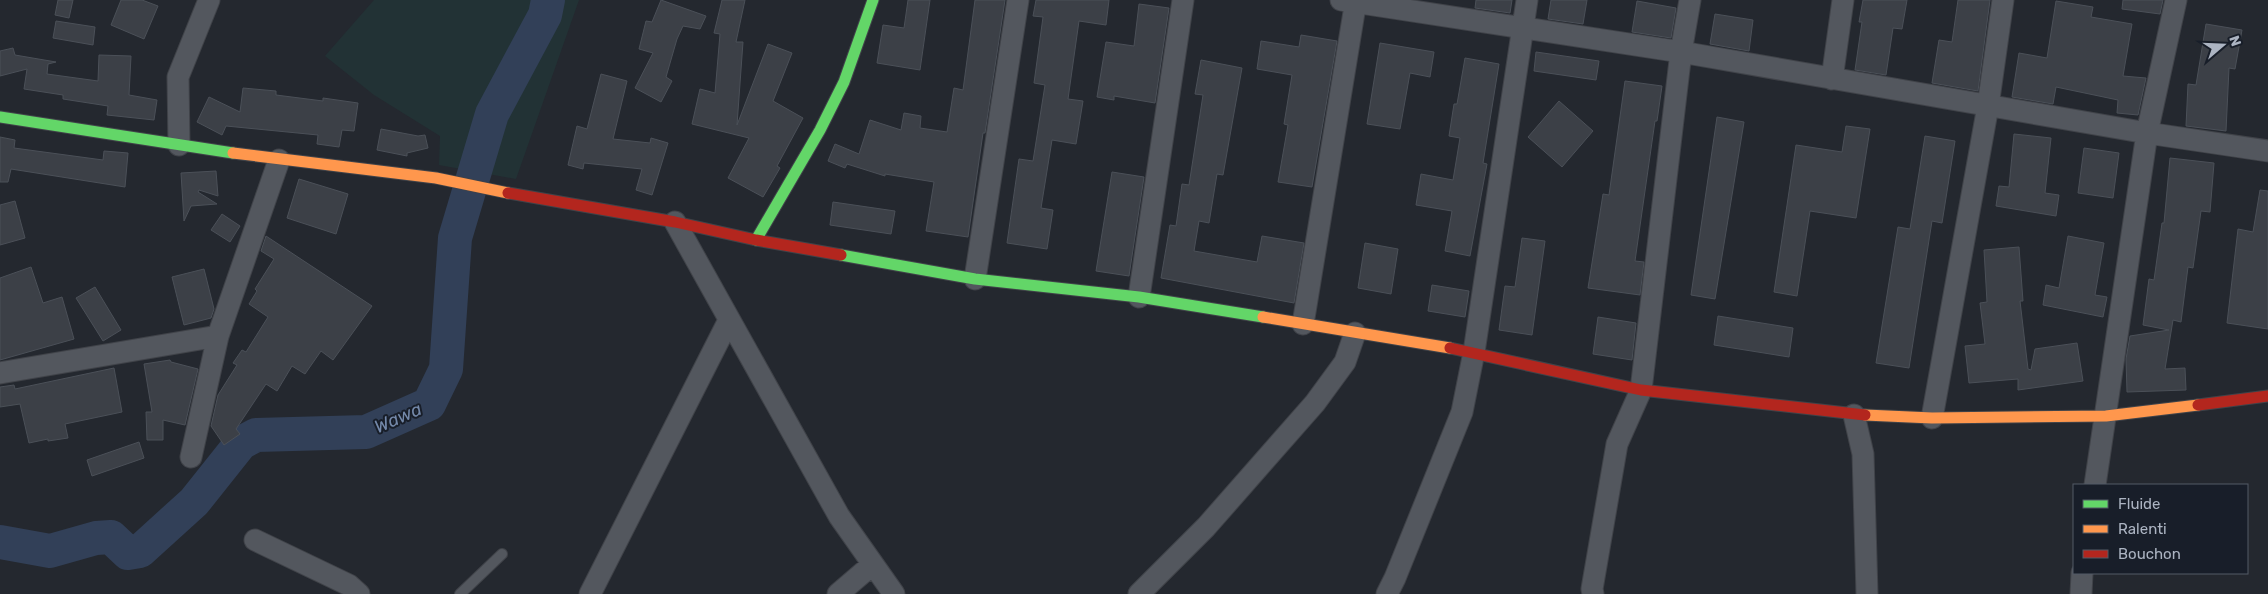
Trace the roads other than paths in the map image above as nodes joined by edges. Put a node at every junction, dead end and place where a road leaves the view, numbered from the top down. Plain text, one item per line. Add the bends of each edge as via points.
1 (209, 0) edge
2 (873, 0) edge
3 (1018, 0) edge
4 (1184, 0) edge
5 (1527, 0) edge
6 (1690, 0) edge
7 (1844, 0) edge
8 (2003, 0) edge
9 (2176, 0) edge
10 (1351, 1) edge
11 (1523, 28) junction
12 (1681, 52) junction
13 (1832, 78) junction
14 (1988, 106) junction
15 (0, 117) edge
16 (2147, 133) junction
17 (179, 145) junction
18 (2268, 151) edge
19 (279, 160) junction
20 (675, 222) junction
21 (756, 240) junction
22 (975, 279) junction
23 (1139, 298) junction
24 (730, 320) junction
25 (1303, 324) junction
26 (1355, 333) junction
27 (218, 336) junction
28 (1474, 352) junction
29 (0, 373) edge
30 (1640, 390) junction
31 (2268, 396) edge
32 (1854, 415) junction
33 (2106, 416) junction
34 (1932, 418) junction
35 (191, 457) dead end
36 (2095, 484) edge
37 (256, 540) dead end
38 (502, 554) dead end
39 (873, 564) junction
40 (2082, 574) edge
41 (359, 594) edge
42 (460, 594) edge
43 (590, 594) edge
44 (838, 594) edge
45 (894, 594) edge
46 (1139, 594) edge
47 (1387, 594) edge
48 (1593, 594) edge
49 (1867, 594) edge
50 (2081, 594) edge

1 - 17 street via 178,77
2 - 21 main road via 844,82
3 - 22 street
4 - 23 street
5 - 11 street
6 - 12 street
7 - 13 street
8 - 14 street
9 - 16 street
10 - 11 street
10 - 25 street
11 - 12 street
11 - 28 street
12 - 13 street
12 - 30 street
13 - 14 street
14 - 16 street
14 - 34 street
15 - 17 main road
16 - 18 street
16 - 33 street
17 - 19 main road
19 - 20 main road via 436,178
19 - 27 street
20 - 21 main road
20 - 24 street
21 - 22 main road
22 - 23 main road
23 - 25 main road
24 - 39 street via 839,516
24 - 43 street
25 - 26 main road
26 - 28 main road
26 - 46 street via 1345,362 1315,403 1206,527
27 - 29 street
27 - 35 street
28 - 30 main road
28 - 47 street via 1462,412
30 - 32 main road
30 - 48 street via 1617,444
31 - 33 main road
32 - 34 main road
32 - 49 street via 1863,454
33 - 34 main road
33 - 36 street
37 - 41 street
38 - 42 lane
39 - 44 street
39 - 45 street
40 - 50 street

